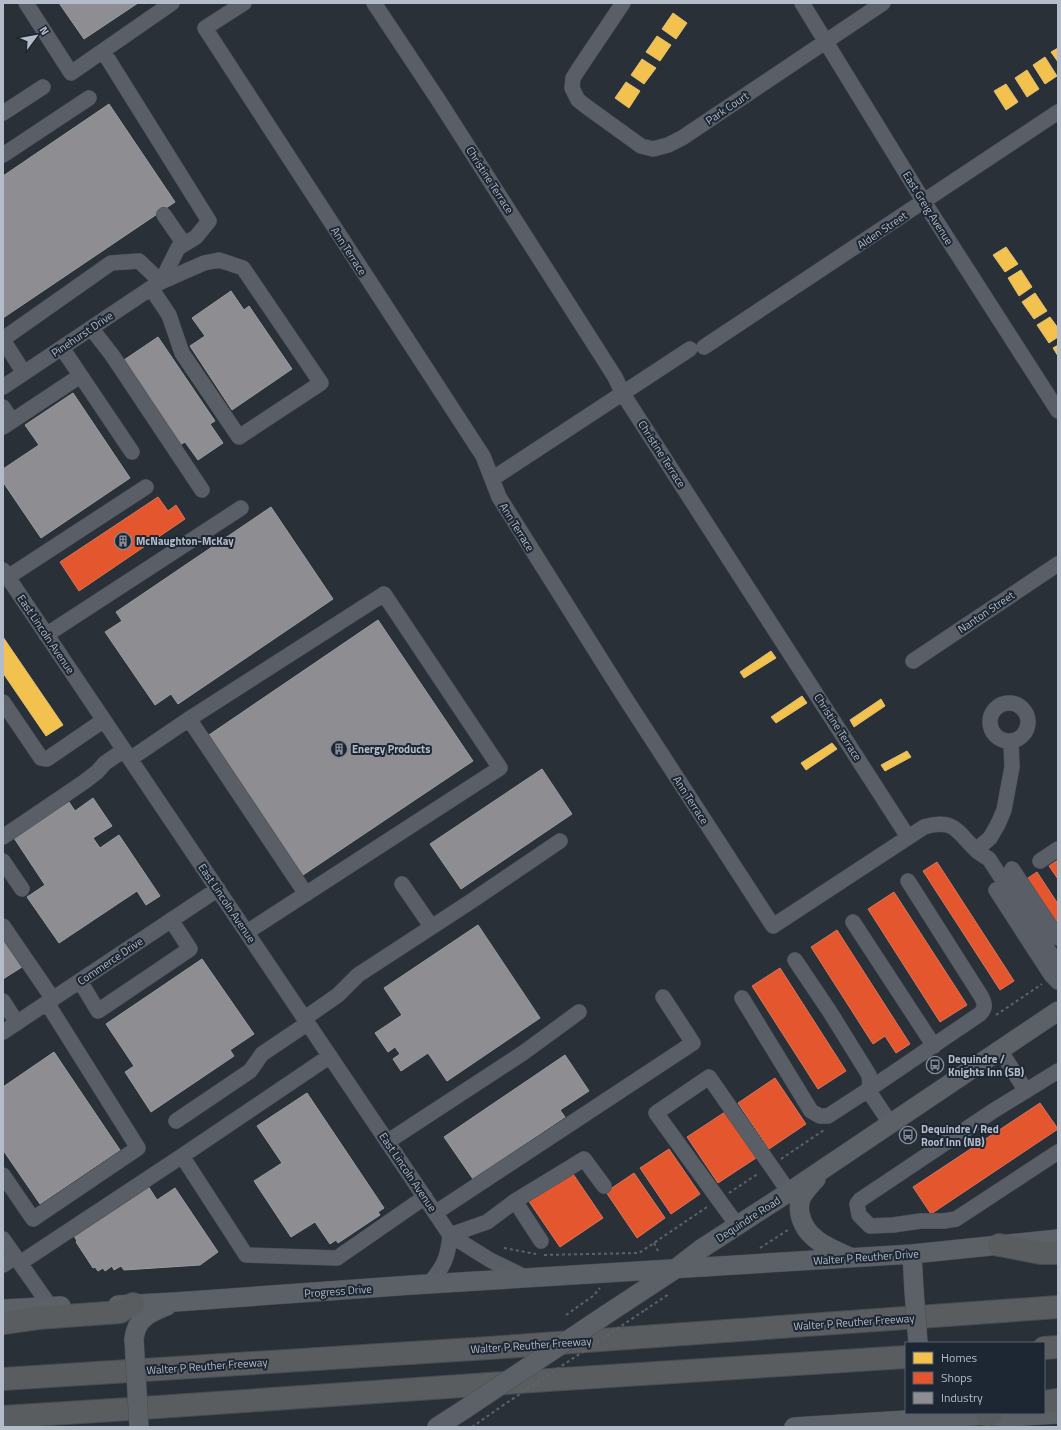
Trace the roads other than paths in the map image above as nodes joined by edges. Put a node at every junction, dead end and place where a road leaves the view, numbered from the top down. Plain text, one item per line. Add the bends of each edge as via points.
1 (26, 3) edge
2 (172, 3) edge
3 (244, 3) edge
4 (374, 3) edge
5 (623, 3) edge
6 (802, 3) edge
7 (883, 3) edge
8 (826, 42) junction
9 (103, 51) junction
10 (43, 87) dead end
11 (89, 98) dead end
12 (1058, 112) edge
13 (3, 113) edge
14 (3, 155) edge
15 (924, 202) junction
16 (164, 215) dead end
17 (184, 244) junction
18 (156, 285) junction
19 (91, 328) junction
20 (3, 340) edge
21 (62, 348) junction
22 (24, 372) junction
23 (80, 376) junction
24 (3, 387) edge
25 (623, 394) junction
26 (3, 407) edge
27 (1058, 411) edge
28 (8, 424) edge
29 (132, 452) dead end
30 (492, 479) junction
31 (146, 487) dead end
32 (202, 490) dead end
33 (241, 508) dead end
34 (1058, 564) edge
35 (5, 574) edge
36 (46, 635) junction
37 (913, 661) dead end
38 (3, 702) edge
39 (188, 719) junction
40 (104, 720) junction
41 (1011, 742) dead end
42 (127, 754) junction
43 (3, 837) edge
44 (908, 837) junction
45 (560, 840) dead end
46 (1058, 849) edge
47 (976, 850) junction
48 (3, 861) edge
49 (1040, 861) dead end
50 (1012, 869) dead end
51 (908, 882) dead end
52 (402, 884) dead end
53 (22, 889) dead end
54 (218, 889) junction
55 (306, 894) junction
56 (171, 920) junction
57 (853, 922) dead end
58 (3, 926) edge
59 (431, 926) junction
60 (247, 932) junction
61 (1058, 938) edge
62 (795, 960) dead end
63 (1058, 965) edge
64 (80, 981) junction
65 (1058, 982) edge
66 (663, 997) dead end
67 (742, 998) dead end
68 (3, 1001) edge
69 (50, 1001) junction
70 (1058, 1011) edge
71 (579, 1012) dead end
72 (306, 1020) junction
73 (18, 1023) junction
74 (3, 1032) edge
75 (934, 1046) junction
76 (1000, 1050) junction
77 (330, 1056) junction
78 (1058, 1071) edge
79 (868, 1090) junction
80 (1026, 1091) junction
81 (176, 1121) dead end
82 (890, 1123) junction
83 (387, 1142) junction
84 (1058, 1152) edge
85 (182, 1156) junction
86 (824, 1168) junction
87 (3, 1175) edge
88 (604, 1186) dead end
89 (789, 1192) junction
90 (425, 1197) junction
91 (515, 1201) junction
92 (436, 1213) junction
93 (737, 1225) junction
94 (450, 1235) junction
95 (3, 1239) edge
96 (1058, 1239) edge
97 (541, 1241) dead end
98 (999, 1245) junction
99 (1058, 1253) edge
100 (912, 1254) junction
101 (853, 1258) junction
102 (18, 1260) junction
103 (3, 1265) edge
104 (674, 1270) junction
105 (528, 1278) junction
106 (429, 1284) junction
107 (175, 1302) junction
108 (134, 1304) junction
109 (50, 1306) junction
110 (1058, 1307) edge
111 (3, 1309) edge
112 (3, 1323) edge
113 (918, 1342) edge
114 (1045, 1348) edge
115 (1058, 1348) edge
116 (905, 1357) edge
117 (3, 1379) edge
118 (1058, 1400) edge
119 (1045, 1402) edge
120 (989, 1414) edge
121 (1058, 1414) edge
122 (3, 1417) edge
123 (923, 1420) edge
124 (852, 1425) edge
125 (139, 1427) edge
126 (437, 1427) edge
127 (794, 1427) edge

1 - 9 street via 71,73
2 - 9 street
3 - 30 street, Ann Terrace via 205,28 483,456
4 - 25 street, Christine Terrace via 611,370
5 - 8 street, Park Court via 573,78 572,88 578,100 587,108 641,146 653,149 682,138
6 - 8 street, East Greig Avenue
7 - 8 street, Park Court
8 - 15 street, East Greig Avenue
9 - 17 street via 209,221 196,237
10 - 13 street
11 - 14 street
12 - 15 street, Alden Street
15 - 25 street, Alden Street
15 - 27 street, East Greig Avenue
16 - 17 street
17 - 18 street via 178,248
18 - 18 street, Pinehurst Drive via 182,353 239,437 321,383 243,268 219,260 204,262
18 - 19 street, Pinehurst Drive
18 - 20 street via 139,261 111,263
19 - 21 street, Pinehurst Drive
19 - 32 street via 112,355
20 - 22 street
21 - 22 street, Pinehurst Drive
21 - 23 street
22 - 24 street, Pinehurst Drive
23 - 28 street
23 - 29 street
25 - 30 street, Alden Street
25 - 44 street, Christine Terrace
26 - 28 street
30 - 44 street, Ann Terrace via 498,497 773,926
31 - 35 street
33 - 36 street
34 - 37 street, Nanton Street
35 - 36 street, East Lincoln Avenue
36 - 40 street, East Lincoln Avenue
38 - 40 street via 41,758 47,759
39 - 42 street
39 - 55 street
39 - 55 street via 384,594 393,607 500,768
40 - 42 street, East Lincoln Avenue
41 - 47 street via 1012,767 1004,810 990,838
42 - 43 street via 105,763 84,782
42 - 54 street, East Lincoln Avenue
44 - 47 street via 924,827 943,824 957,830
45 - 59 street
46 - 49 street
47 - 63 street via 989,859
47 - 65 street via 981,866
48 - 53 street
50 - 61 street
51 - 75 street via 985,1004 980,1014
52 - 59 street
54 - 56 street, Commerce Drive
54 - 60 street, East Lincoln Avenue
55 - 60 street
56 - 64 street, Commerce Drive
56 - 64 street via 190,948 98,1011
57 - 75 street
58 - 69 street
59 - 72 street via 358,975 338,995
60 - 72 street, East Lincoln Avenue
62 - 79 street via 869,1076
64 - 69 street, Commerce Drive
66 - 92 street via 693,1043
67 - 79 street via 811,1111 820,1116 828,1116
68 - 73 street
69 - 73 street, Commerce Drive
69 - 87 street via 138,1148 33,1219
70 - 76 main road, Dequindre Road
71 - 83 street via 523,1053
72 - 77 street, East Lincoln Avenue
72 - 81 street via 262,1054 250,1071
73 - 74 street, Commerce Drive
75 - 79 street
76 - 80 street
76 - 82 main road, Dequindre Road
77 - 83 street, East Lincoln Avenue
77 - 85 street
78 - 80 street
79 - 82 street
80 - 84 street via 860,1200 857,1204 859,1215 870,1226 956,1219
82 - 86 main road, Dequindre Road
83 - 90 street, East Lincoln Avenue
85 - 90 street via 246,1255 337,1258
85 - 102 street
86 - 89 main road, Dequindre Road
86 - 101 main road via 802,1196 802,1221 811,1236
88 - 91 street via 584,1159
89 - 93 main road, Dequindre Road
89 - 93 street via 709,1076 656,1113
90 - 92 street, East Lincoln Avenue
91 - 94 street via 487,1222
91 - 97 street
92 - 94 street, East Lincoln Avenue
93 - 104 main road, Dequindre Road
94 - 105 street, East Lincoln Avenue via 490,1260
94 - 106 street via 446,1259
95 - 102 street
96 - 98 main road, Walter P Reuther Drive
98 - 99 highway via 1041,1253
98 - 100 main road, Walter P Reuther Drive
100 - 101 main road, Walter P Reuther Drive
100 - 113 main road, bridge
101 - 104 main road, Walter P Reuther Drive
102 - 103 street
102 - 109 street
104 - 105 main road, Progress Drive
104 - 126 main road, Dequindre Road, bridge
105 - 106 main road, Progress Drive
106 - 107 main road, Progress Drive
107 - 108 main road, Progress Drive
107 - 125 main road, bridge via 152,1312 136,1327 134,1339
108 - 109 main road, Progress Drive
108 - 112 highway via 120,1312
109 - 111 main road, Progress Drive
110 - 117 highway, Walter P Reuther Freeway via 489,1348
114 - 115 highway
116 - 122 highway
118 - 119 highway
120 - 121 main road via 1006,1417
120 - 123 main road
123 - 124 main road
124 - 127 main road

